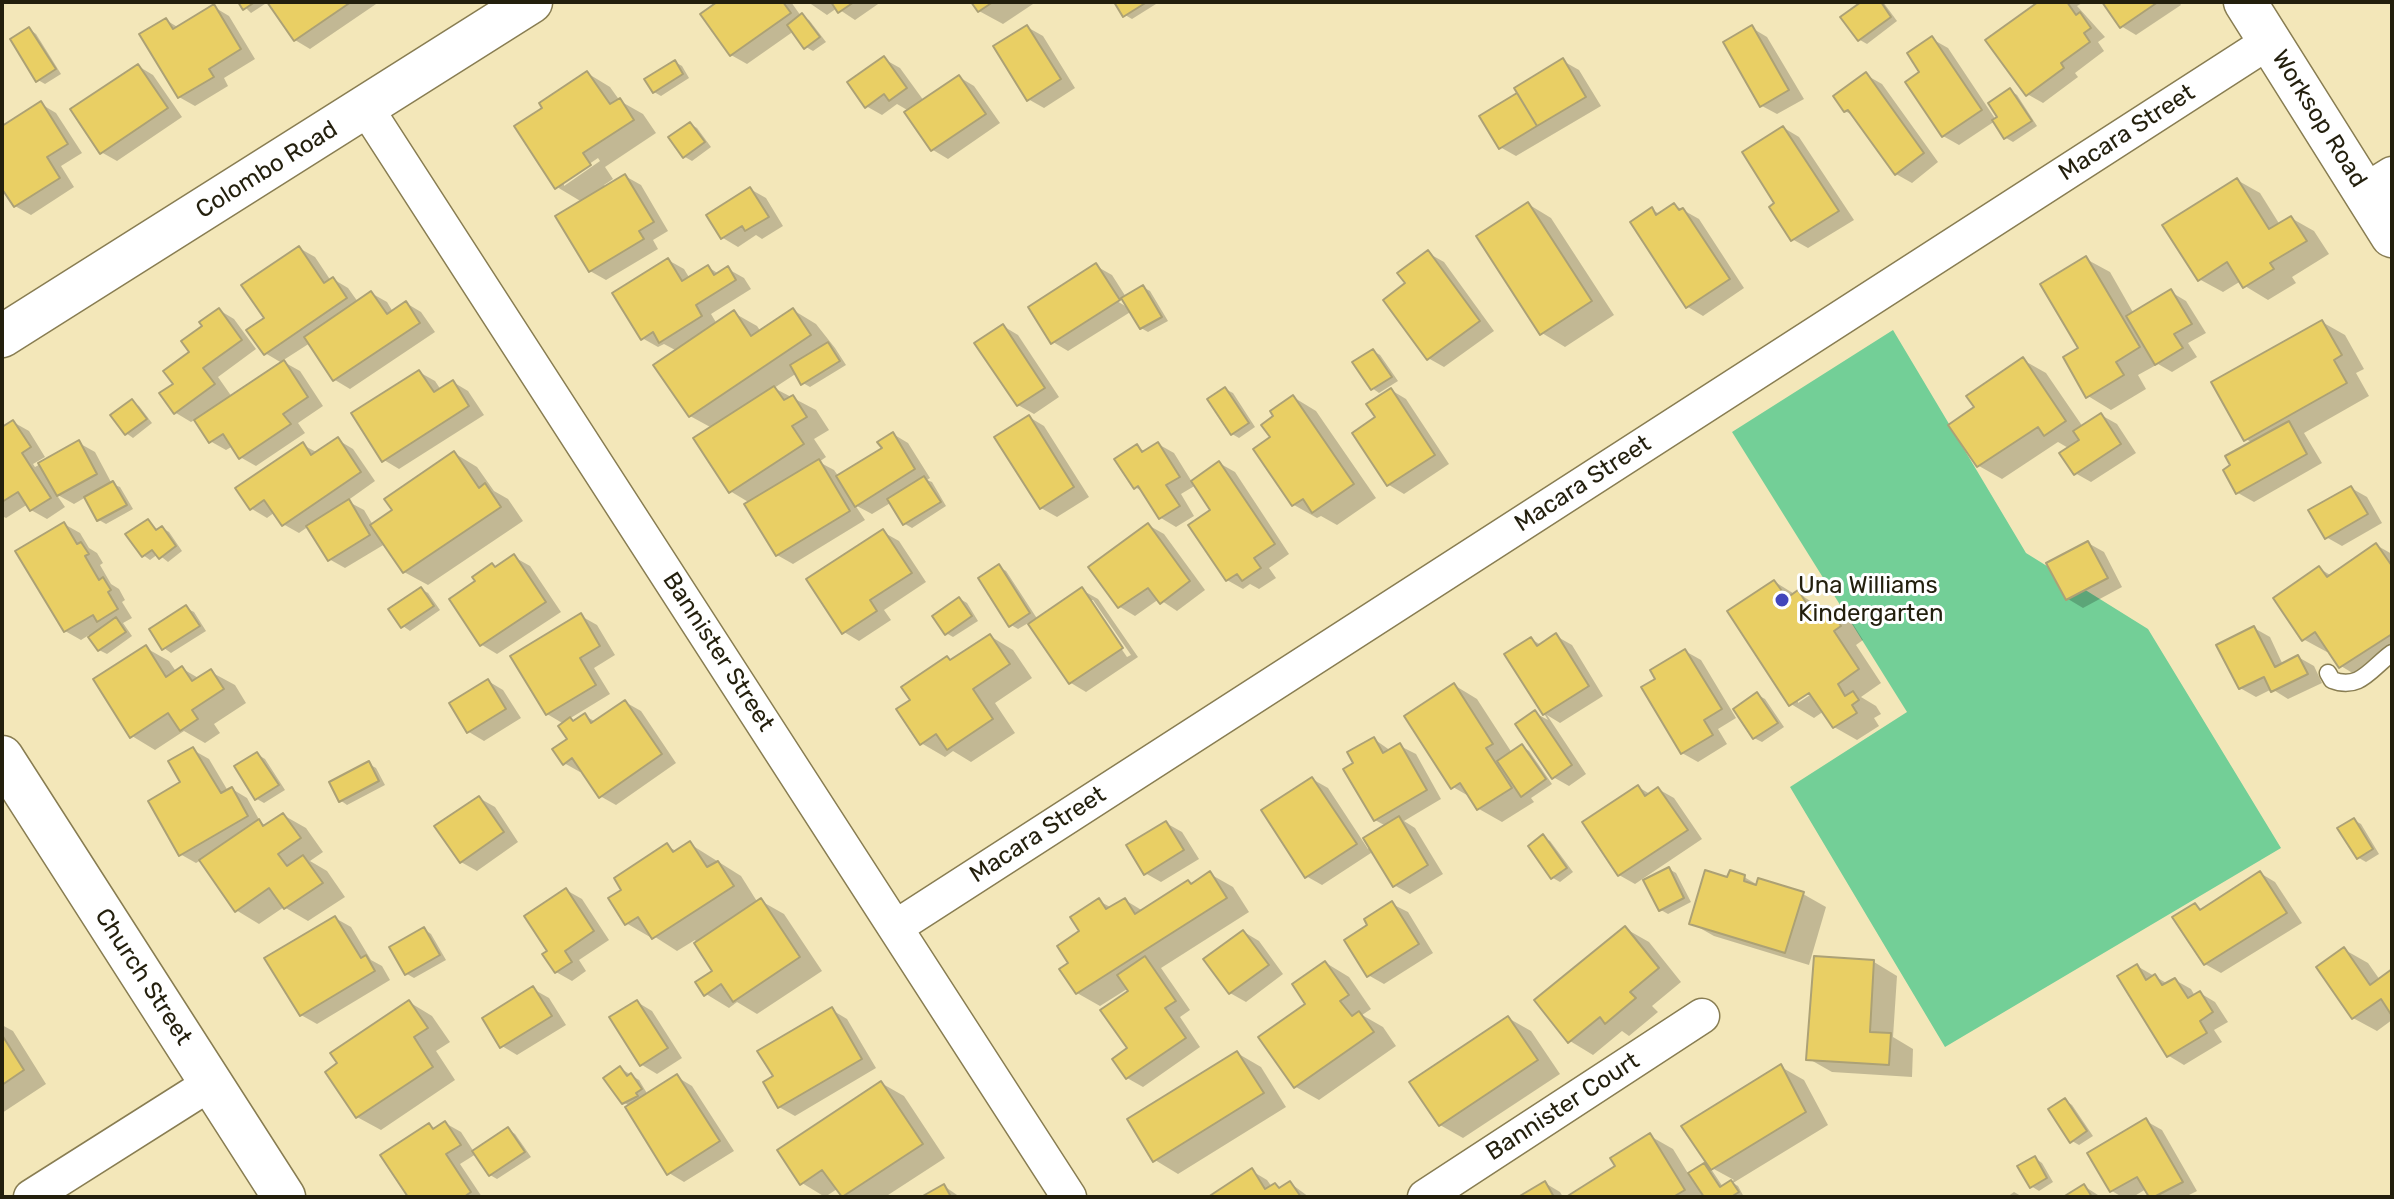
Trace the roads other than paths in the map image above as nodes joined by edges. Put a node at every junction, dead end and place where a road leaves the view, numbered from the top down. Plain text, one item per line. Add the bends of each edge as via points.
1 (531, 2) edge
2 (2245, 2) edge
3 (2270, 41) junction
4 (366, 108) junction
5 (2378, 183) edge
6 (2392, 236) edge
7 (2, 336) edge
8 (2392, 653) edge
9 (2328, 673) dead end
10 (2, 757) edge
11 (896, 927) junction
12 (1702, 1016) dead end
13 (211, 1083) junction
14 (31, 1197) edge
15 (284, 1197) edge
16 (1069, 1197) edge
17 (1425, 1197) edge

1 - 4 street, Colombo Road
2 - 3 street, Worksop Road
3 - 5 street, Worksop Road
3 - 11 street, Macara Street
4 - 7 street, Colombo Road
4 - 11 street, Bannister Street
5 - 6 street, Worksop Road
8 - 9 lane via 2353,684 2332,680
10 - 13 street, Church Street
11 - 16 street, Bannister Street
12 - 17 street, Bannister Court
13 - 14 street
13 - 15 street, Church Street

